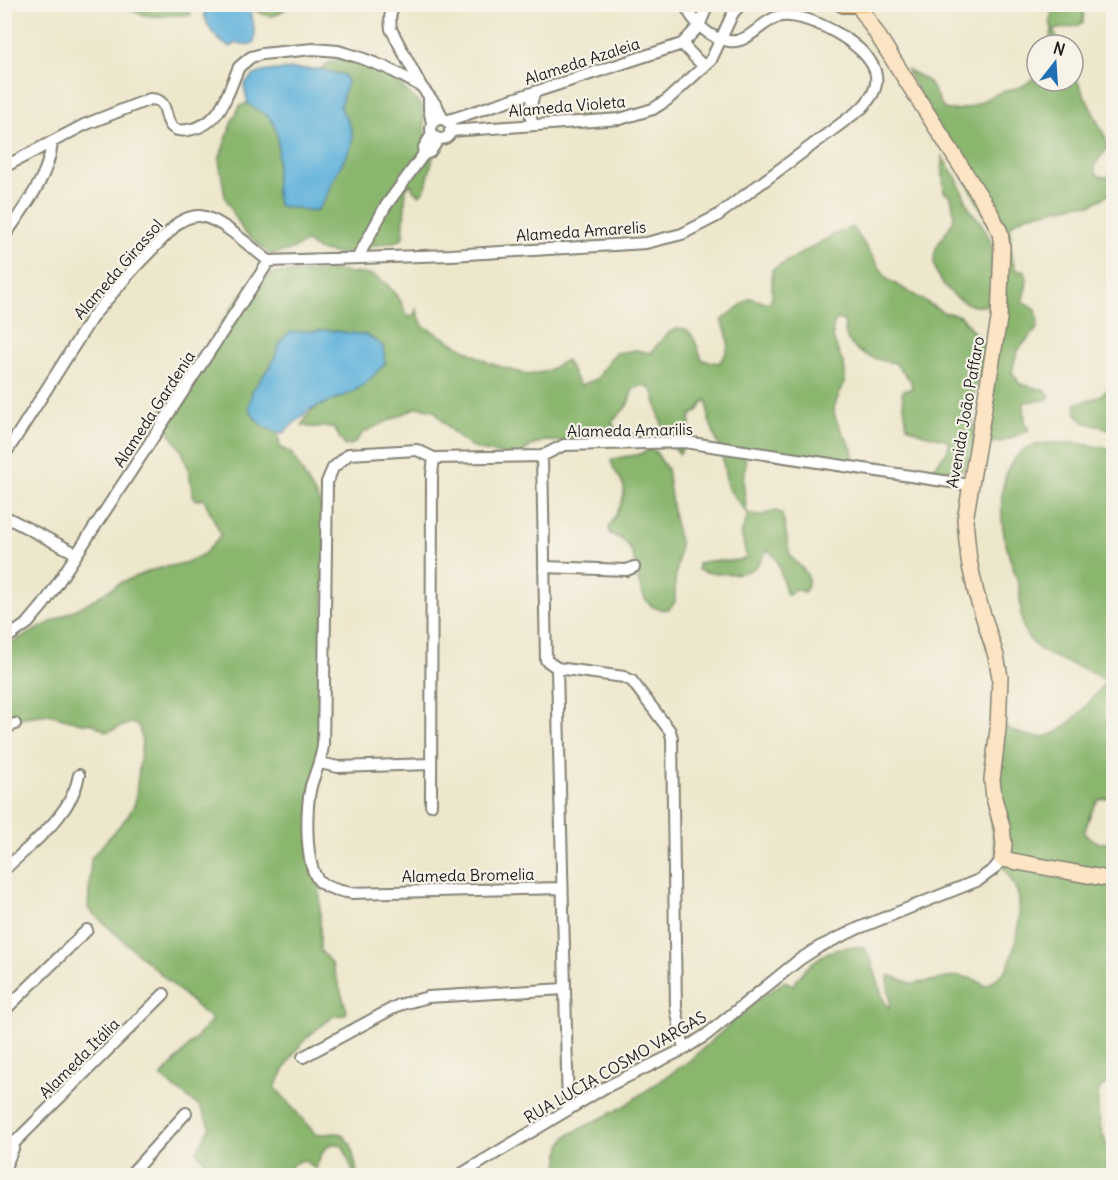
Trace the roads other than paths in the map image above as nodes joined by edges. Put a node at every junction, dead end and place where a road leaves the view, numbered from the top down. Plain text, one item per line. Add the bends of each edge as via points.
1 (395, 4) edge
2 (685, 4) edge
3 (708, 4) edge
4 (741, 4) edge
5 (856, 5) edge
6 (699, 26) junction
7 (722, 40) junction
8 (682, 44) junction
9 (704, 67) junction
10 (421, 86) junction
11 (534, 93) junction
12 (532, 125) junction
13 (440, 128) junction
14 (52, 143) junction
15 (4, 167) edge
16 (4, 237) edge
17 (358, 257) junction
18 (268, 261) junction
19 (4, 456) edge
20 (542, 456) junction
21 (434, 458) junction
22 (333, 468) joint
23 (970, 485) junction
24 (4, 516) edge
25 (77, 554) junction
26 (543, 567) junction
27 (634, 567) dead end
28 (4, 640) edge
29 (556, 668) junction
30 (320, 763) junction
31 (431, 764) junction
32 (79, 775) dead end
33 (431, 805) dead end
34 (1002, 859) junction
35 (4, 870) edge
36 (1113, 880) edge
37 (561, 888) junction
38 (87, 930) dead end
39 (564, 989) junction
40 (164, 994) dead end
41 (4, 1011) edge
42 (684, 1049) junction
43 (303, 1057) dead end
44 (567, 1110) junction
45 (186, 1113) dead end
46 (15, 1143) junction
47 (4, 1153) edge
48 (5, 1173) edge
49 (129, 1176) edge
50 (458, 1176) edge

1 - 10 street via 391,29
2 - 6 street
3 - 6 street, Alameda Azaleia
4 - 7 street, Alameda Violeta
5 - 23 street, Avenida João Paffaro via 1000,232 1003,263 999,319
6 - 7 street
6 - 8 street, Alameda Azaleia
7 - 9 street, Alameda Violeta
7 - 17 street, Alameda Amarelis via 741,40 774,19 799,17 854,45 874,67 875,88 862,108 717,216 682,234 646,243
8 - 9 street
8 - 11 street, Alameda Azaleia
9 - 12 street, Alameda Violeta via 667,100 638,115
10 - 13 street via 437,106
10 - 14 street via 387,68 338,51 262,54 243,62 223,107 193,130 175,129 165,106 150,99 84,125
11 - 12 street
11 - 13 street, Alameda Azaleia
12 - 13 street, Alameda Violeta
13 - 17 street via 430,152 385,207
14 - 15 street
14 - 16 street via 46,171
17 - 18 street
18 - 19 street, Alameda Girassol via 204,216 178,223 93,316
18 - 25 street, Alameda Gardenia
20 - 21 street, Alameda Amarilis
20 - 23 street, Alameda Amarilis via 564,445 685,442
20 - 26 street
21 - 22 street, Alameda Amarilis via 417,450 349,454
21 - 31 street
22 - 30 street, Alameda Bromelia via 327,483
23 - 34 street, Avenida João Paffaro via 965,520 969,561 1000,677 992,780 1002,827
24 - 25 street
25 - 28 street, Alameda Gardenia via 28,623
26 - 27 street
26 - 29 street via 546,660
29 - 37 street
29 - 42 street via 624,676 670,731 676,1008
30 - 31 street via 338,767
30 - 37 street, Alameda Bromelia via 310,793 310,864 322,883 335,890 351,893
31 - 33 street
32 - 35 street via 74,795 64,810
34 - 36 street
34 - 42 street, RUA LUCIA COSMO VARGAS via 979,880 819,947
37 - 39 street
38 - 41 street
39 - 43 street via 415,999
39 - 44 street
40 - 46 street, Alameda Itália
42 - 44 street, RUA LUCIA COSMO VARGAS
44 - 50 street, RUA LUCIA COSMO VARGAS
45 - 49 street
46 - 47 street, Alameda Itália
46 - 48 street, Alameda Itália

